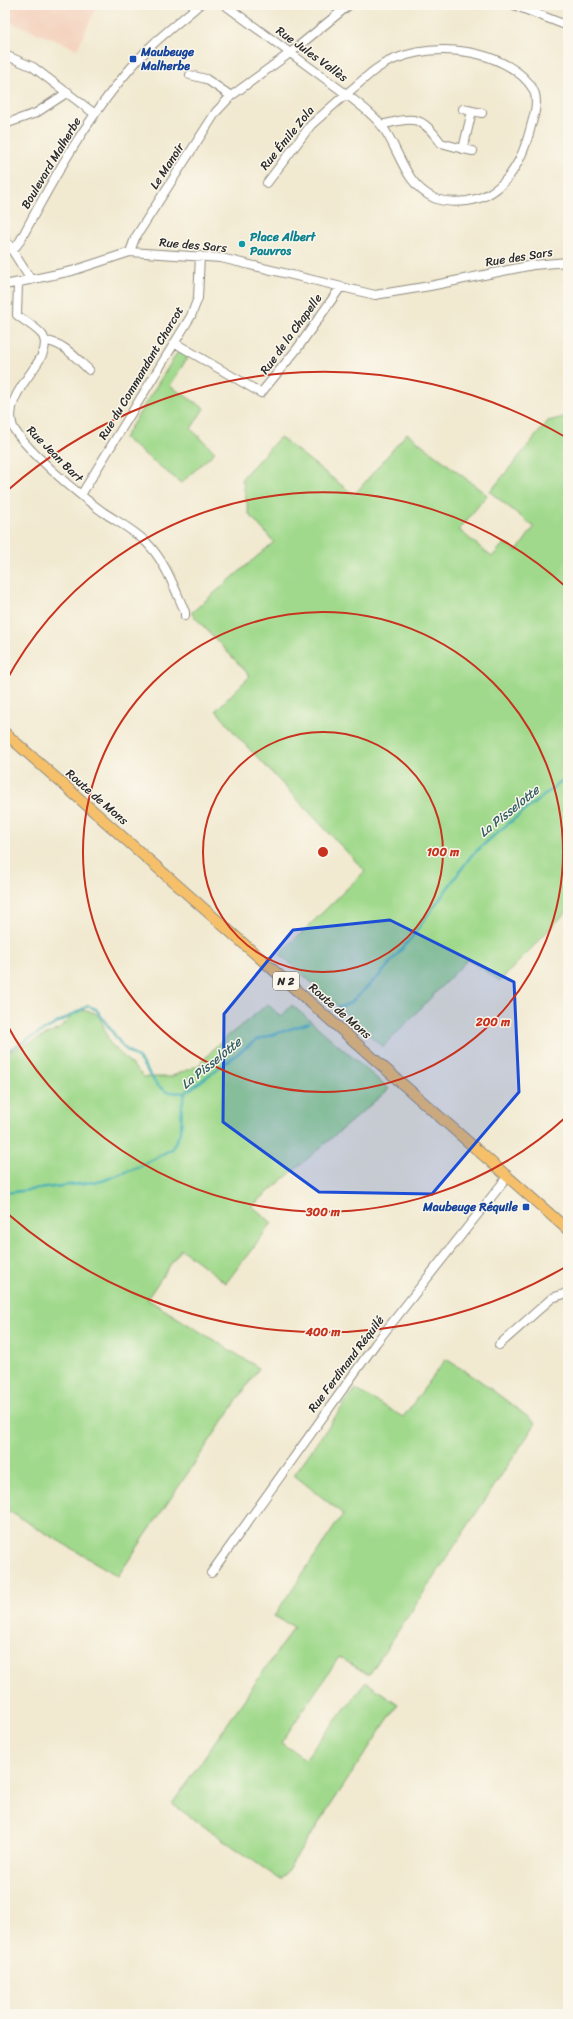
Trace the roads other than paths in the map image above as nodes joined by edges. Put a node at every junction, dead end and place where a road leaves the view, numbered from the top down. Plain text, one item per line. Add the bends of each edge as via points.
1 (199, 5) edge
2 (225, 5) edge
3 (349, 5) edge
4 (514, 5) edge
5 (527, 7) edge
6 (568, 26) edge
7 (290, 53) junction
8 (5, 55) edge
9 (190, 75) dead end
10 (68, 92) junction
11 (346, 94) junction
12 (231, 96) junction
13 (463, 109) dead end
14 (472, 111) junction
15 (482, 113) dead end
16 (95, 114) junction
17 (5, 124) edge
18 (382, 125) junction
19 (462, 149) junction
20 (473, 151) dead end
21 (267, 184) dead end
22 (5, 239) edge
23 (13, 250) junction
24 (130, 252) junction
25 (200, 256) junction
26 (568, 262) edge
27 (31, 280) junction
28 (18, 283) junction
29 (5, 285) edge
30 (340, 288) junction
31 (44, 341) junction
32 (175, 343) junction
33 (89, 370) dead end
34 (7, 408) edge
35 (81, 495) junction
36 (185, 616) dead end
37 (5, 733) edge
38 (508, 1176) junction
39 (568, 1230) edge
40 (568, 1291) edge
41 (499, 1345) dead end
42 (211, 1573) dead end

1 - 16 street, Boulevard Malherbe via 148,49
2 - 7 street, Rue Jules Vallès
3 - 7 street, Le Manoir
4 - 5 street
5 - 6 street
7 - 11 street, Rue Jules Vallès
7 - 12 street, Le Manoir
8 - 10 street via 33,67
9 - 12 street via 206,79
10 - 16 street
10 - 17 street via 36,113
11 - 18 street, Rue Émile Zola
11 - 18 street, Rue Émile Zola via 390,60 418,52 449,50 480,54 507,65 522,75 535,94 533,120 517,165 501,186 489,195 475,200 461,202 436,199 420,189 405,171
11 - 21 street, Rue Émile Zola via 311,125
12 - 24 street, Le Manoir via 207,125 135,238
13 - 14 street
14 - 15 street
14 - 19 street
16 - 23 street, Boulevard Malherbe via 72,147 20,242
18 - 19 street via 420,121 434,132 442,143
19 - 20 street
22 - 23 street
23 - 27 street
24 - 25 street, Rue des Sars
24 - 27 street, Rue des Sars via 72,271
25 - 30 street, Rue des Sars via 269,268
25 - 32 street, Rue du Commandant Charcot via 198,298 192,316
26 - 30 street, Rue des Sars via 533,265 375,295
27 - 28 street, Rue des Sars
28 - 29 street, Rue des Sars
28 - 31 street via 17,315 43,335
30 - 32 street, Rue de la Chapelle via 261,393
31 - 33 street via 52,341 64,347
31 - 34 street, Rue Jean Bart via 40,358 17,389
32 - 35 street, Rue du Commandant Charcot
34 - 35 street, Rue Jean Bart via 18,436 63,481
35 - 36 street, Rue Jean Bart via 149,544 161,561
37 - 38 main road, Route de Mons / N 2
38 - 39 main road, Route de Mons / N 2
38 - 42 street, Rue Ferdinand Réquilé via 376,1343
40 - 41 street via 552,1298

